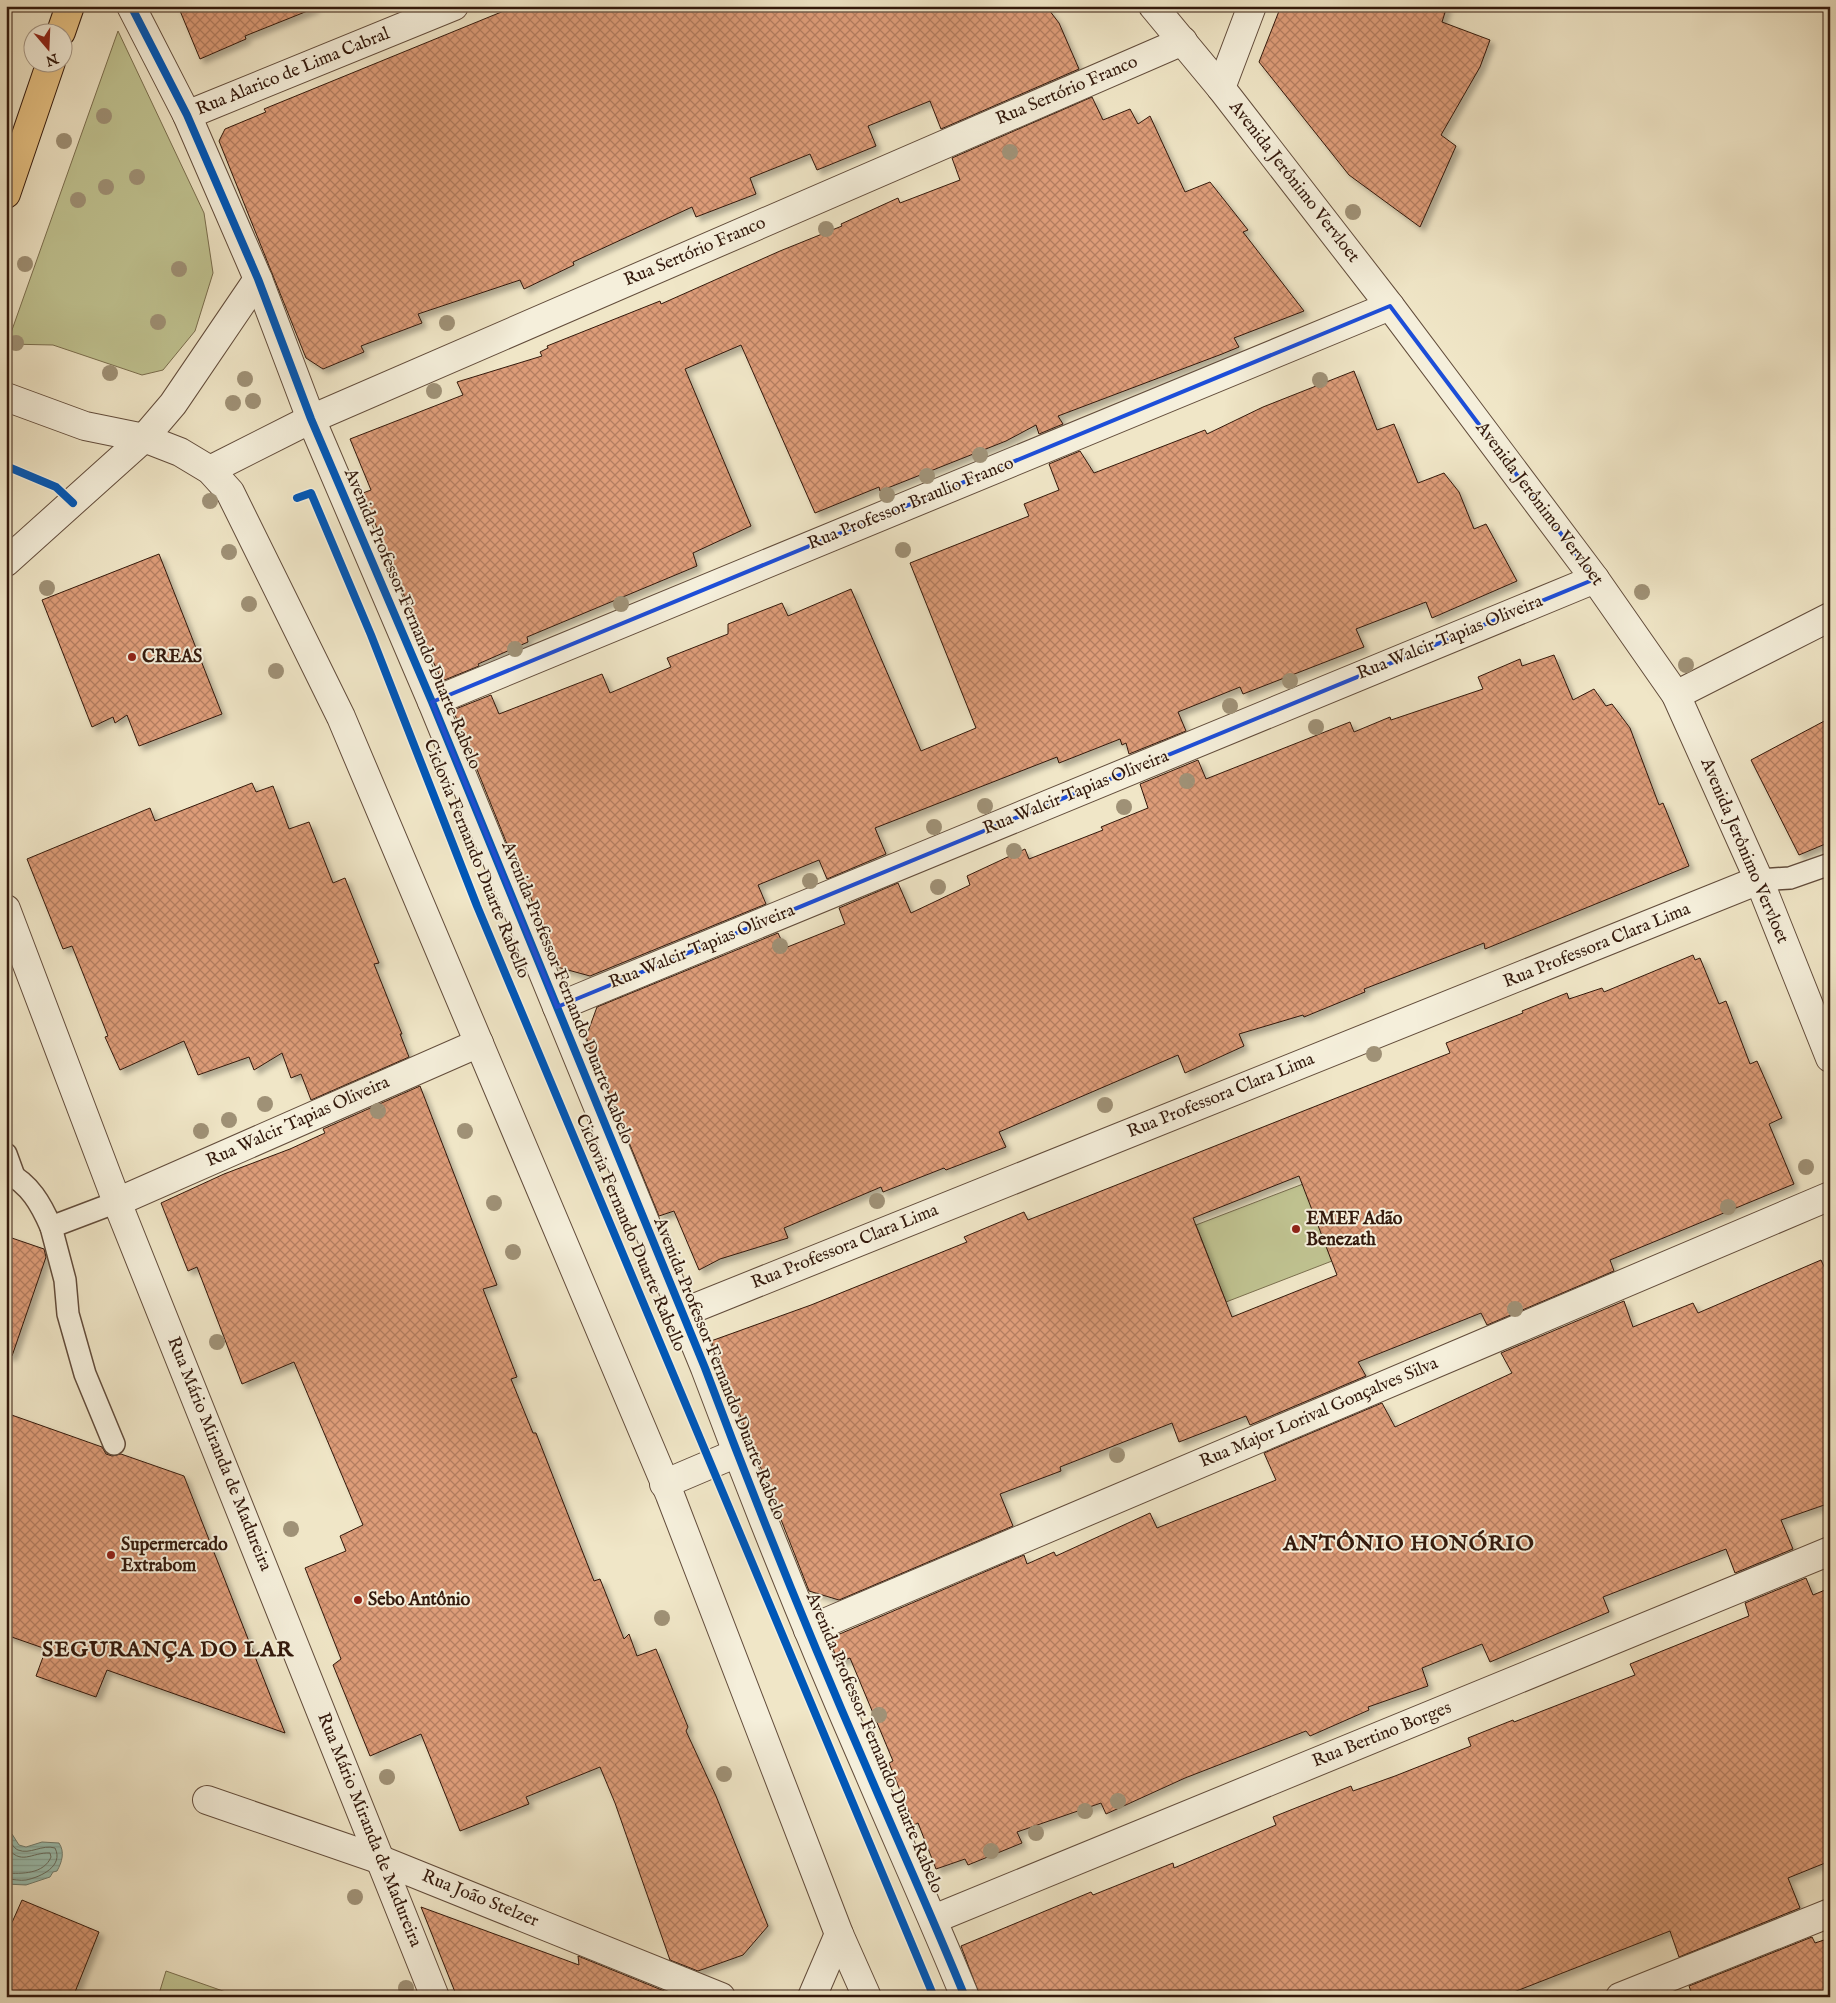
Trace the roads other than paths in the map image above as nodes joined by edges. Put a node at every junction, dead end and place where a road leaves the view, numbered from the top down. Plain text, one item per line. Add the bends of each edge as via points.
1 (70, 6) edge
2 (131, 6) edge
3 (454, 6) edge
4 (1153, 6) edge
5 (1252, 6) edge
6 (64, 22) edge
7 (1183, 41) junction
8 (48, 72) edge
9 (1221, 88) junction
10 (187, 115) junction
11 (6, 194) edge
12 (258, 279) junction
13 (1390, 306) junction
14 (6, 397) edge
15 (311, 419) junction
16 (144, 438) junction
17 (210, 470) junction
18 (6, 562) edge
19 (1595, 579) junction
20 (1830, 616) edge
21 (1676, 695) junction
22 (432, 702) junction
23 (1830, 864) edge
24 (1759, 880) junction
25 (6, 909) edge
26 (557, 1007) junction
27 (479, 1043) junction
28 (1830, 1058) edge
29 (6, 1154) edge
30 (10, 1174) edge
31 (1830, 1196) edge
32 (118, 1202) junction
33 (52, 1227) junction
34 (682, 1313) junction
35 (114, 1444) dead end
36 (737, 1453) junction
37 (664, 1484) junction
38 (1830, 1551) edge
39 (808, 1630) junction
40 (207, 1800) dead end
41 (381, 1860) junction
42 (1830, 1913) edge
43 (934, 1919) junction
44 (839, 1934) junction
45 (435, 1997) edge
46 (721, 1997) edge
47 (812, 1997) edge
48 (867, 1997) edge
49 (965, 1997) edge
50 (1620, 1997) edge

1 - 6 main road
2 - 10 street, Avenida Professor Fernando Duarte Rabelo
3 - 10 street, Rua Alarico de Lima Cabral
4 - 7 street, Avenida Jerônimo Vervloet
5 - 9 street
7 - 9 street, Avenida Jerônimo Vervloet
7 - 15 street, Rua Sertório Franco
8 - 11 main road
9 - 13 street, Avenida Jerônimo Vervloet
10 - 12 street, Avenida Professor Fernando Duarte Rabelo
12 - 15 street, Avenida Professor Fernando Duarte Rabelo
12 - 16 street via 178,396
13 - 19 street, Avenida Jerônimo Vervloet
13 - 22 street, Rua Professor Braulio Franco
14 - 16 street via 85,426
15 - 17 street, Rua Sertório Franco
15 - 22 street, Avenida Professor Fernando Duarte Rabelo
16 - 17 street via 180,452
16 - 18 street
17 - 27 street via 230,492 342,717
19 - 21 street, Avenida Jerônimo Vervloet
19 - 26 street, Rua Walcir Tapias Oliveira
20 - 21 street
21 - 24 street, Avenida Jerônimo Vervloet
22 - 26 street, Avenida Professor Fernando Duarte Rabelo
23 - 24 lane via 1790,878
24 - 28 street, Avenida Jerônimo Vervloet
24 - 34 street, Rua Professora Clara Lima
25 - 32 street, Rua Mário Miranda de Madureira
26 - 34 street, Avenida Professor Fernando Duarte Rabelo
27 - 32 street, Rua Walcir Tapias Oliveira
27 - 37 street
29 - 30 lane
30 - 33 lane via 38,1198
31 - 39 street, Rua Major Lorival Gonçalves Silva
32 - 33 lane
32 - 41 street, Rua Mário Miranda de Madureira
33 - 35 lane via 65,1280 68,1314 82,1365
34 - 36 street, Avenida Professor Fernando Duarte Rabelo
36 - 37 street
36 - 39 street, Avenida Professor Fernando Duarte Rabelo
37 - 44 street
38 - 43 street, Rua Bertino Borges
39 - 43 street, Avenida Professor Fernando Duarte Rabelo
40 - 41 street, Rua João Stelzer
41 - 45 street, Rua Mário Miranda de Madureira
41 - 46 street, Rua João Stelzer
42 - 50 street
43 - 49 street, Avenida Professor Fernando Duarte Rabelo
44 - 47 street
44 - 48 street

